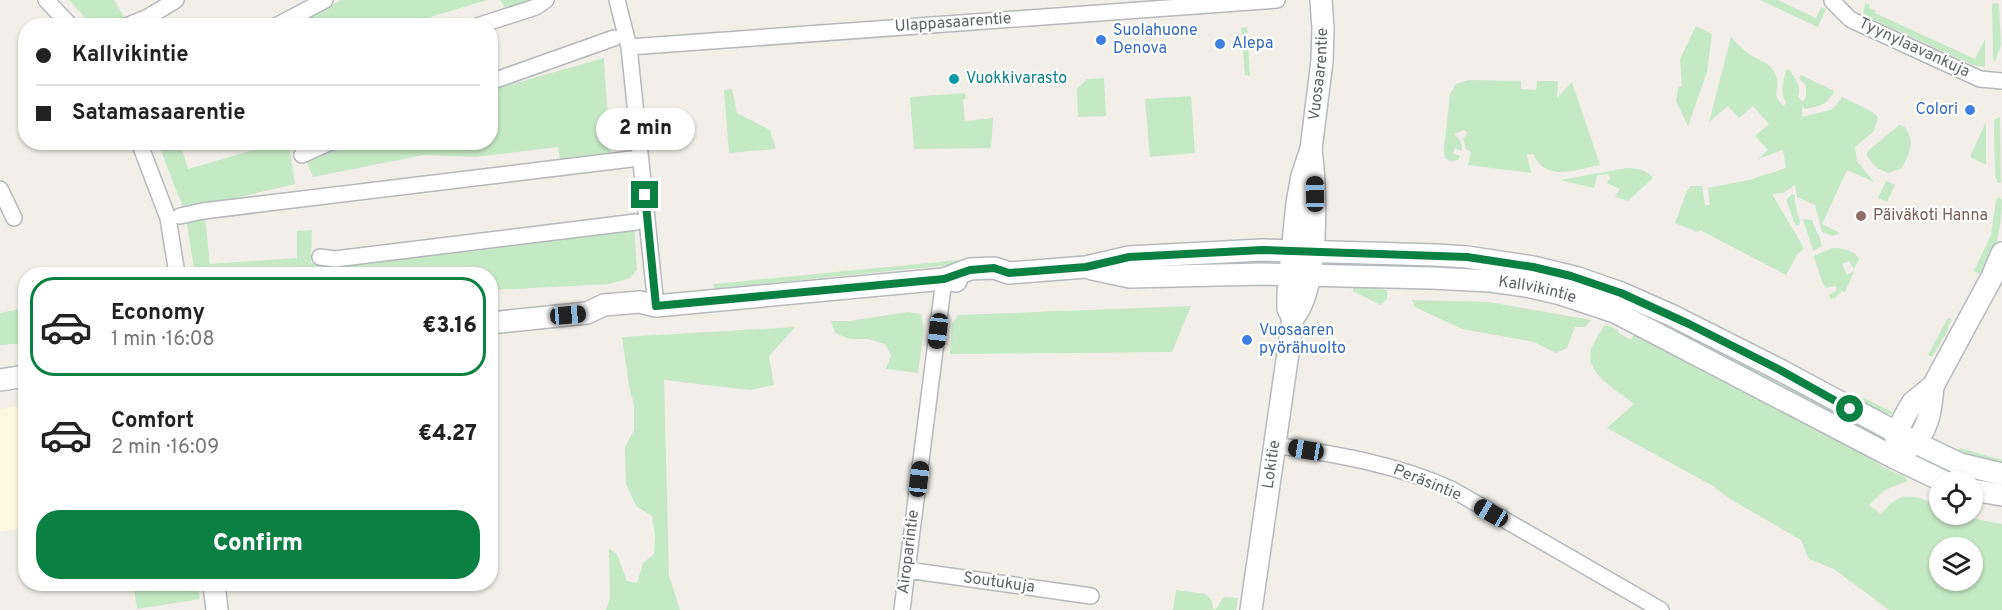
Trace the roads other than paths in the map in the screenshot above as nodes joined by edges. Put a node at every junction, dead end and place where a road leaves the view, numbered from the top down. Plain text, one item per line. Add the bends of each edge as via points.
1 (46, 0) edge
2 (176, 0) edge
3 (325, 0) edge
4 (546, 0) edge
5 (617, 0) edge
6 (1277, 0) edge
7 (1321, 0) edge
8 (1832, 1) edge
9 (63, 18) edge
10 (144, 18) edge
11 (291, 18) edge
12 (498, 19) edge
13 (614, 38) dead end
14 (629, 47) junction
15 (498, 79) edge
16 (2002, 81) edge
17 (1311, 149) junction
18 (142, 150) edge
19 (313, 150) edge
20 (302, 155) dead end
21 (631, 159) dead end
22 (0, 189) edge
23 (180, 216) dead end
24 (14, 218) dead end
25 (636, 222) dead end
26 (1292, 250) junction
27 (1313, 251) junction
28 (2002, 253) edge
29 (320, 257) dead end
30 (176, 267) edge
31 (1086, 267) junction
32 (1299, 274) junction
33 (944, 279) junction
34 (656, 306) junction
35 (498, 322) edge
36 (18, 377) edge
37 (0, 380) edge
38 (1933, 386) junction
39 (1896, 433) junction
40 (1916, 443) junction
41 (1274, 445) junction
42 (1895, 458) junction
43 (1929, 474) edge
44 (2002, 474) edge
45 (1983, 492) edge
46 (2002, 495) edge
47 (907, 570) junction
48 (215, 591) edge
49 (1091, 596) dead end
50 (217, 610) edge
51 (902, 610) edge
52 (1251, 610) edge
53 (1661, 610) edge

1 - 9 street
2 - 10 street
3 - 11 street
4 - 12 street
5 - 14 street
6 - 14 street, Ulappasaarentie
7 - 17 main road, Vuosaarentie via 1323,44
8 - 16 street, Tyynylaavankuja via 1856,22 1980,79
13 - 15 street
14 - 34 street
17 - 26 main road, Vuosaarentie via 1298,194
17 - 27 main road, Vuosaarentie via 1315,199
18 - 30 street via 168,218
19 - 20 street
21 - 23 street
22 - 24 street
25 - 29 street via 335,259
26 - 27 main road, Kallvikintie
26 - 31 main road, Kallvikintie via 1129,257
26 - 32 main road, Vuosaarentie
27 - 32 main road, Vuosaarentie
27 - 39 main road, Kallvikintie via 1467,257 1578,278 1671,315
28 - 38 main road
31 - 32 main road, Kallvikintie via 1131,277
31 - 33 main road, Kallvikintie via 1009,273 994,268 970,270
32 - 41 main road, Lokitie via 1288,309 1293,318
32 - 42 main road, Kallvikintie via 1491,282 1561,294 1615,312
33 - 34 main road, Kallvikintie
33 - 47 street, Airoparintie
34 - 35 main road, Kallvikintie via 640,302 604,305 587,314
36 - 37 main road
38 - 39 main road via 1913,402
38 - 40 main road via 1931,411
39 - 40 main road, Kallvikintie
39 - 42 main road
40 - 42 main road
40 - 44 main road, Kallvikintie via 1960,464
41 - 52 main road, Lokitie
41 - 53 street, Peräsintie via 1382,465 1433,481
42 - 43 main road, Kallvikintie
45 - 46 main road
47 - 49 street, Soutukuja
47 - 51 street, Airoparintie
48 - 50 main road

